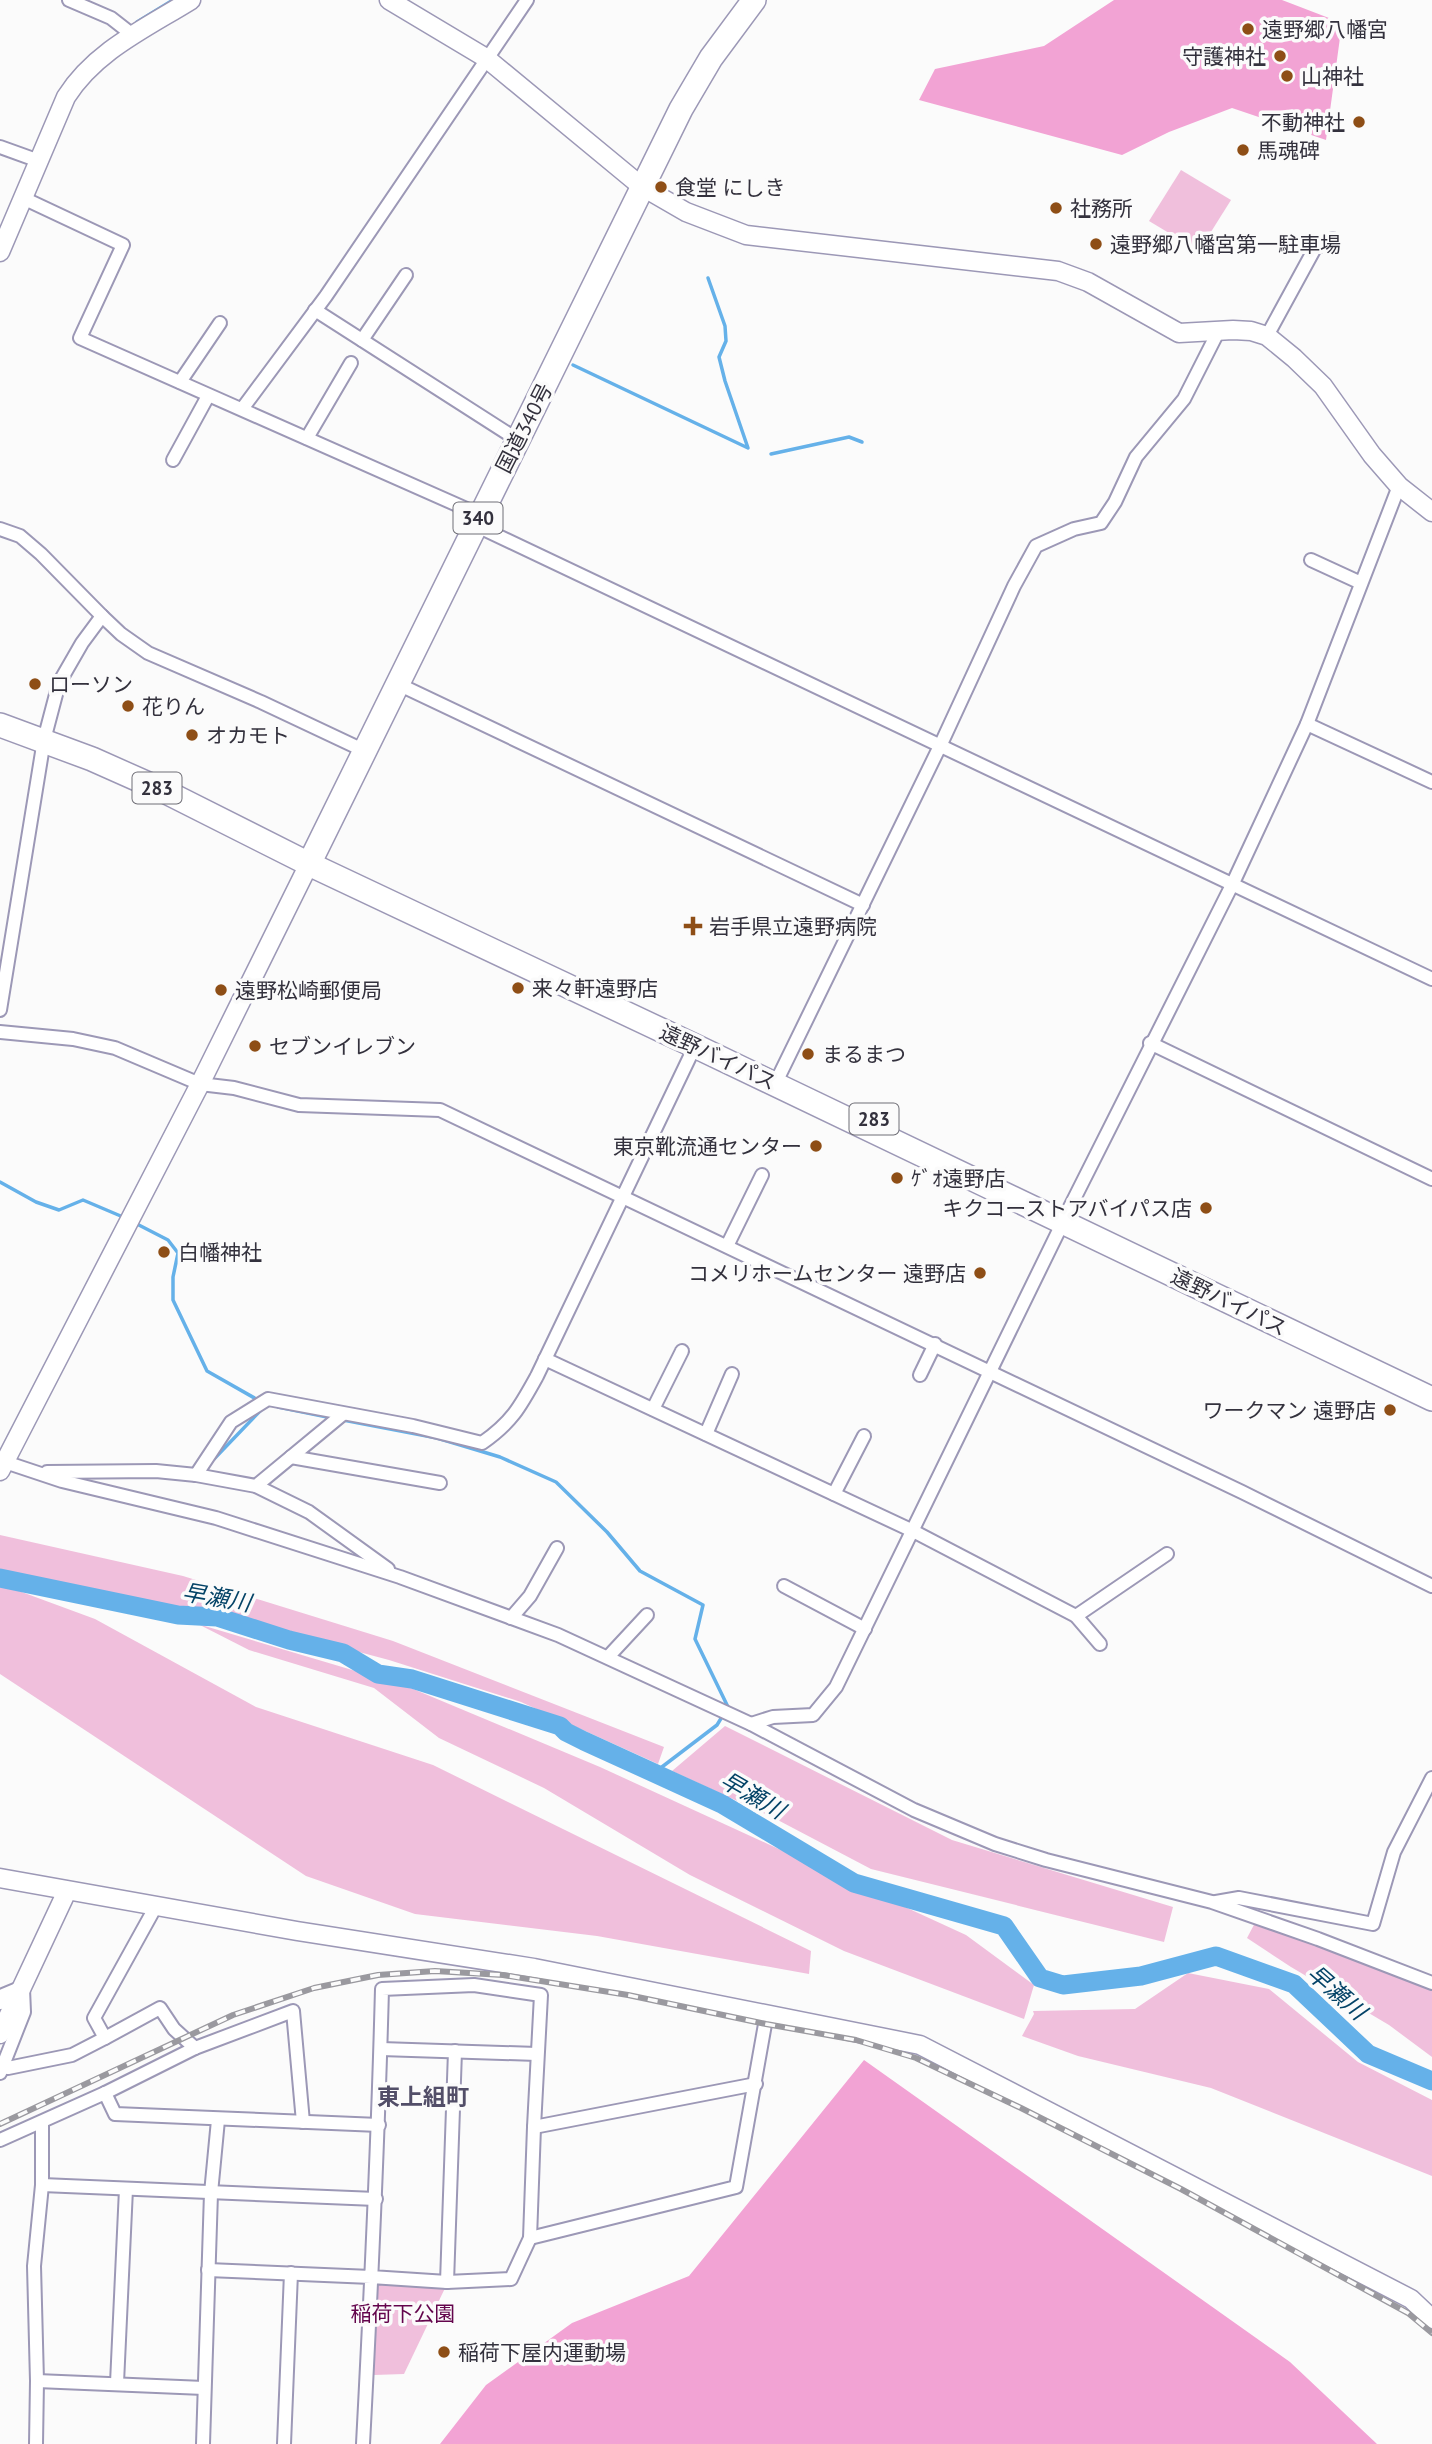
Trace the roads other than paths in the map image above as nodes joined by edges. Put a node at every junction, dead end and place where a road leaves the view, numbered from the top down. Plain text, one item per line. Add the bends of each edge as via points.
1 (69, 0) edge
2 (191, 0) edge
3 (389, 0) edge
4 (527, 0) edge
5 (754, 0) edge
6 (129, 32) junction
7 (486, 58) junction
8 (0, 146) edge
9 (35, 159) junction
10 (641, 186) junction
11 (23, 198) junction
12 (1333, 239) dead end
13 (0, 252) edge
14 (406, 275) dead end
15 (315, 310) junction
16 (220, 323) dead end
17 (1219, 330) junction
18 (1266, 336) junction
19 (362, 340) junction
20 (351, 363) dead end
21 (180, 382) junction
22 (208, 396) junction
23 (242, 409) junction
24 (307, 438) junction
25 (517, 440) junction
26 (173, 460) dead end
27 (1399, 486) junction
28 (1432, 512) edge
29 (477, 520) junction
30 (0, 528) edge
31 (1311, 560) dead end
32 (1361, 583) junction
33 (102, 616) junction
34 (398, 684) junction
35 (0, 712) edge
36 (1307, 724) junction
37 (0, 725) edge
38 (46, 734) junction
39 (941, 744) junction
40 (365, 751) junction
41 (1432, 782) edge
42 (312, 857) junction
43 (1233, 883) junction
44 (863, 905) junction
45 (1432, 979) edge
46 (0, 1010) edge
47 (0, 1032) edge
48 (1150, 1043) junction
49 (695, 1046) junction
50 (780, 1074) junction
51 (201, 1084) junction
52 (762, 1175) dead end
53 (1432, 1179) edge
54 (624, 1196) junction
55 (1065, 1217) junction
56 (727, 1246) junction
57 (935, 1344) junction
58 (682, 1351) dead end
59 (545, 1359) junction
60 (989, 1372) junction
61 (732, 1374) dead end
62 (920, 1375) dead end
63 (1432, 1386) edge
64 (1432, 1399) edge
65 (653, 1409) junction
66 (343, 1414) junction
67 (706, 1434) junction
68 (864, 1436) dead end
69 (291, 1457) junction
70 (4, 1459) edge
71 (36, 1472) junction
72 (196, 1475) junction
73 (440, 1483) dead end
74 (256, 1486) junction
75 (834, 1494) junction
76 (913, 1531) junction
77 (557, 1548) dead end
78 (1167, 1554) dead end
79 (400, 1577) junction
80 (784, 1586) dead end
81 (1432, 1586) edge
82 (647, 1615) dead end
83 (1076, 1616) junction
84 (511, 1618) junction
85 (865, 1629) junction
86 (1100, 1644) dead end
87 (608, 1657) junction
88 (751, 1724) junction
89 (1431, 1783) edge
90 (0, 1878) edge
91 (67, 1891) junction
92 (1212, 1902) junction
93 (156, 1906) junction
94 (1432, 1983) edge
95 (23, 1986) junction
96 (7, 2005) edge
97 (767, 2013) junction
98 (0, 2034) edge
99 (105, 2038) junction
100 (195, 2048) junction
101 (381, 2049) junction
102 (456, 2051) junction
103 (537, 2054) junction
104 (1, 2069) edge
105 (756, 2084) junction
106 (105, 2093) junction
107 (218, 2120) junction
108 (42, 2122) junction
109 (303, 2122) junction
110 (379, 2125) junction
111 (534, 2127) junction
112 (0, 2140) edge
113 (42, 2185) junction
114 (126, 2189) junction
115 (211, 2193) junction
116 (376, 2199) junction
117 (530, 2238) junction
118 (208, 2270) junction
119 (291, 2273) junction
120 (372, 2277) junction
121 (447, 2282) junction
122 (1432, 2319) edge
123 (37, 2381) junction
124 (117, 2383) junction
125 (204, 2388) junction
126 (36, 2444) edge
127 (203, 2444) edge
128 (285, 2444) edge
129 (363, 2444) edge

1 - 6 street via 111,18
2 - 6 street
3 - 7 street
4 - 7 street
5 - 10 highway, 国道340号 / 340 via 711,58
6 - 9 street via 77,80
7 - 10 street
7 - 15 street
8 - 9 street
9 - 11 street
10 - 17 street via 686,212 746,235 1058,271 1088,282 1179,333
10 - 25 highway, 国道340号 / 340
11 - 13 street
11 - 21 street via 123,245 80,338
12 - 18 street via 1315,248
14 - 19 street
15 - 19 street
15 - 23 street
16 - 21 street
17 - 18 street
17 - 39 street via 1184,399 1136,457 1101,523 1035,546
18 - 27 street via 1323,386 1371,455
19 - 25 street
20 - 24 street
21 - 22 street
22 - 23 street
22 - 26 street
23 - 24 street
24 - 29 street
25 - 29 highway, 国道340号 / 340
27 - 28 street
27 - 32 street
29 - 34 highway, 国道340号 / 340
29 - 39 street
30 - 33 street via 20,536 41,554
31 - 32 street
32 - 36 street
33 - 38 street via 59,683
33 - 40 street via 148,653
34 - 40 highway, 国道340号 / 340
34 - 44 street
35 - 38 highway, 遠野バイパス / 283
36 - 41 street
36 - 43 street
37 - 38 highway, 遠野バイパス / 283
38 - 42 highway, 遠野バイパス / 283 via 123,759
38 - 46 street
39 - 43 street
39 - 44 street
40 - 42 highway, 国道340号 / 340
42 - 49 highway, 遠野バイパス / 283
42 - 50 highway, 遠野バイパス / 283
42 - 51 street
43 - 45 street
43 - 48 street
44 - 50 street
47 - 51 street via 116,1048
48 - 53 street
48 - 55 street
49 - 54 street
49 - 55 highway, 遠野バイパス / 283
50 - 55 highway, 遠野バイパス / 283
51 - 54 street via 299,1105 440,1110
51 - 70 street
52 - 56 street
54 - 56 street
54 - 59 street
55 - 60 street
55 - 63 highway, 遠野バイパス / 283
55 - 64 highway, 遠野バイパス / 283
56 - 57 street
57 - 60 street
57 - 62 street
58 - 65 street
59 - 65 street
59 - 66 street via 516,1413 482,1443
60 - 76 street
60 - 81 street
61 - 67 street
65 - 67 street
66 - 69 street
66 - 72 street via 268,1399 231,1422
67 - 75 street
68 - 75 street
69 - 73 street
69 - 74 street
70 - 71 street
71 - 72 street
71 - 79 street via 216,1518
72 - 74 street
74 - 79 street via 309,1512
75 - 76 street
76 - 83 street
76 - 85 street
77 - 84 street via 530,1596
78 - 83 street
79 - 84 street
80 - 85 street
82 - 87 street
83 - 86 street
84 - 87 street
85 - 88 street via 836,1687 813,1715 773,1717
87 - 88 street
88 - 92 street via 914,1810 995,1844
89 - 92 street via 1394,1852 1373,1924 1239,1898
90 - 91 street
91 - 93 street
91 - 95 street
92 - 94 street
93 - 97 street via 534,1968
93 - 99 street via 94,2018
95 - 96 street
95 - 104 street via 24,2011
96 - 98 street
97 - 105 street
97 - 122 street via 920,2045 946,2056 1411,2299
99 - 100 street via 160,2008
99 - 104 street via 72,2055
100 - 106 street
100 - 109 street via 293,2011
101 - 102 street
101 - 103 street via 383,1989 474,1985 541,1996
101 - 110 street
102 - 103 street
102 - 121 street
103 - 111 street
105 - 111 street
105 - 117 street via 736,2187
106 - 107 street via 115,2114
106 - 108 street
107 - 109 street
107 - 115 street
108 - 112 street
108 - 113 street
109 - 110 street
110 - 116 street
111 - 117 street
113 - 114 street
113 - 123 street via 34,2266
114 - 115 street
114 - 124 street
115 - 116 street
115 - 118 street
116 - 120 street
117 - 121 street via 511,2279
118 - 119 street
118 - 125 street
119 - 120 street
119 - 128 street
120 - 121 street
120 - 129 street
123 - 124 street
123 - 126 street
124 - 125 street
125 - 127 street

